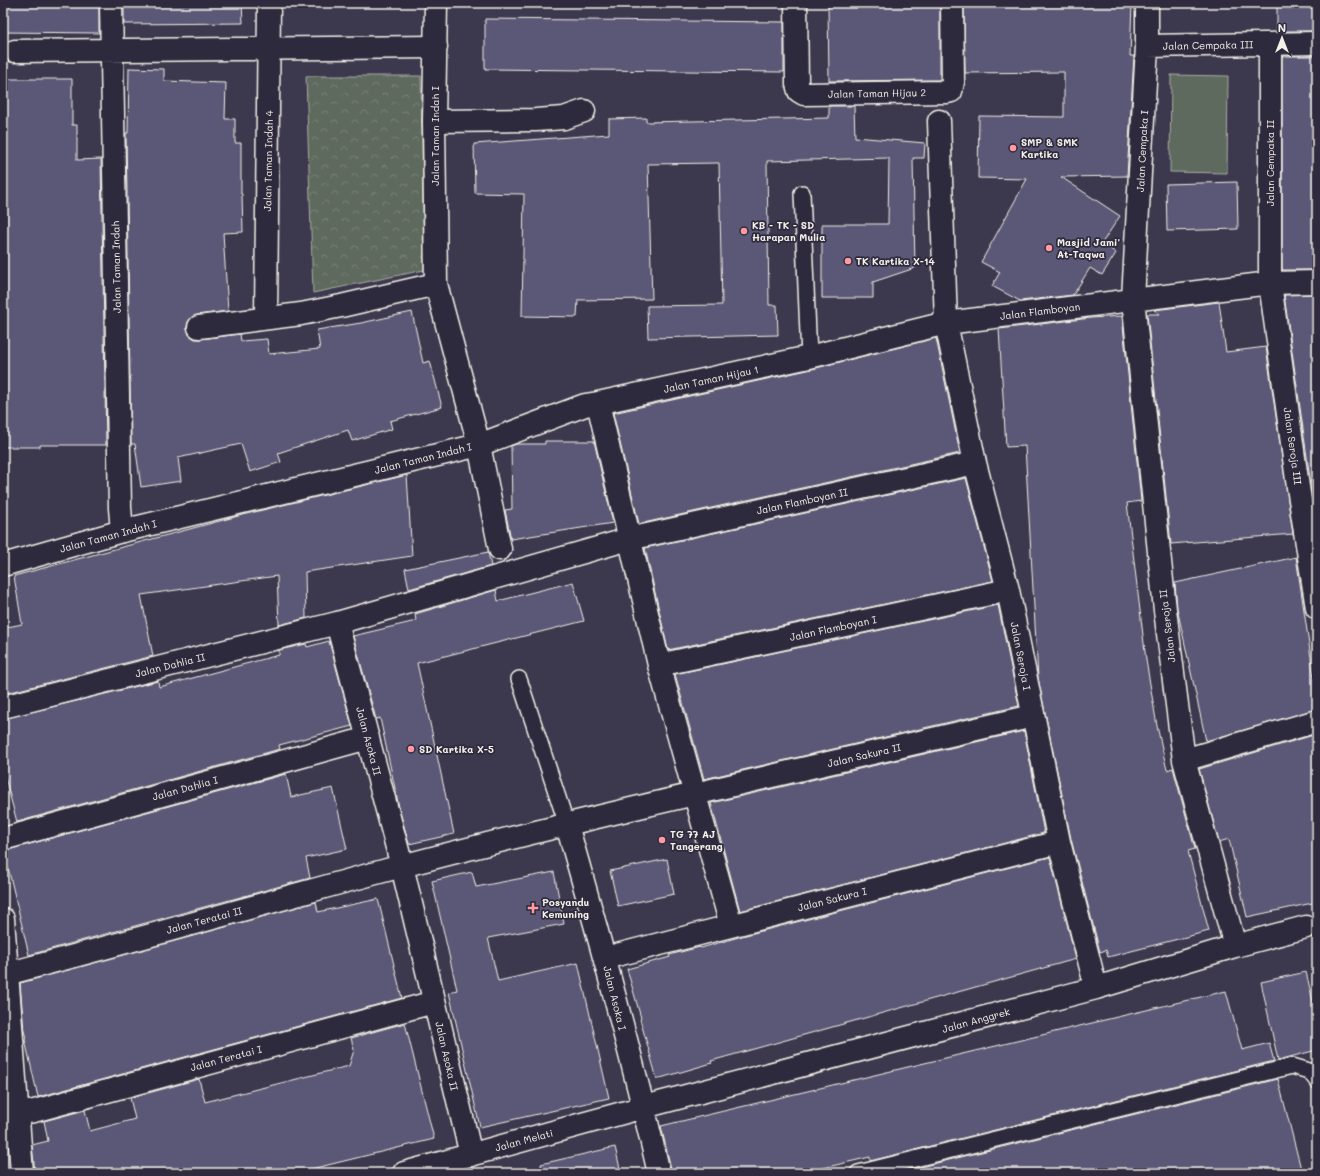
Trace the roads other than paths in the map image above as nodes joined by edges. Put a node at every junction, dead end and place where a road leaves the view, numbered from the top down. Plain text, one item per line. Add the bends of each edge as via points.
1 (111, 3) edge
2 (269, 3) edge
3 (436, 3) edge
4 (796, 3) edge
5 (952, 3) edge
6 (1147, 3) edge
7 (1317, 43) edge
8 (1270, 44) junction
9 (1147, 46) junction
10 (436, 47) junction
11 (270, 48) junction
12 (112, 50) junction
13 (15, 51) dead end
14 (584, 111) dead end
15 (434, 121) junction
16 (939, 121) dead end
17 (802, 193) dead end
18 (1317, 282) edge
19 (1270, 283) junction
20 (436, 284) junction
21 (1134, 299) junction
22 (266, 318) junction
23 (946, 323) junction
24 (199, 327) dead end
25 (809, 357) junction
26 (598, 404) junction
27 (479, 445) junction
28 (975, 463) junction
29 (122, 531) junction
30 (629, 539) junction
31 (500, 549) dead end
32 (3, 565) edge
33 (1008, 590) junction
34 (1317, 608) edge
35 (337, 623) junction
36 (659, 665) junction
37 (519, 679) dead end
38 (3, 707) edge
39 (1033, 716) junction
40 (1317, 721) edge
41 (368, 738) junction
42 (1184, 760) junction
43 (695, 794) junction
44 (566, 824) junction
45 (3, 839) edge
46 (1059, 842) junction
47 (402, 866) junction
48 (3, 919) edge
49 (731, 925) junction
50 (1306, 926) dead end
51 (1235, 946) junction
52 (605, 958) junction
53 (6, 974) junction
54 (1096, 988) junction
55 (434, 1002) junction
56 (1317, 1081) edge
57 (644, 1107) junction
58 (18, 1114) junction
59 (471, 1155) junction
60 (22, 1173) edge
61 (404, 1173) edge
62 (659, 1173) edge
63 (858, 1173) edge

1 - 12 street, Jalan Taman Indah
2 - 11 street, Jalan Taman Indah 4
3 - 10 street, Jalan Taman Indah I
4 - 5 street, Jalan Taman Hijau 2 via 797,84 798,91 804,94 951,91 954,82
6 - 9 street, Jalan Cempaka I
7 - 8 street, Jalan Cempaka III
8 - 9 street, Jalan Cempaka III
8 - 19 street, Jalan Cempaka II
9 - 21 street, Jalan Cempaka I
10 - 11 street
10 - 15 street, Jalan Taman Indah I
11 - 12 street
11 - 22 street, Jalan Taman Indah 4
12 - 13 street
12 - 29 street, Jalan Taman Indah
14 - 15 street via 564,118 536,120
15 - 20 street, Jalan Taman Indah I
16 - 23 street, Jalan Seroja I
17 - 25 lane
18 - 19 street
19 - 21 street
19 - 34 street, Jalan Seroja III
20 - 22 street via 341,306
20 - 27 street, Jalan Taman Indah I
21 - 23 street, Jalan Flamboyan
21 - 42 street, Jalan Seroja II via 1165,610
22 - 24 street
23 - 25 street, Jalan Taman Hijau 1
23 - 28 street, Jalan Seroja I
25 - 26 street, Jalan Taman Hijau 1
26 - 27 street, Jalan Taman Hijau 1 via 579,407
26 - 30 street
27 - 29 street, Jalan Taman Indah I
27 - 31 street
28 - 30 street, Jalan Flamboyan II
28 - 33 street, Jalan Seroja I
29 - 32 street, Jalan Taman Indah I
30 - 35 street
30 - 36 street
33 - 36 street, Jalan Flamboyan I
33 - 39 street, Jalan Seroja I
35 - 38 street, Jalan Dahlia II
35 - 41 street, Jalan Asoka II
36 - 43 street
37 - 44 lane
39 - 43 street, Jalan Sakura II
39 - 46 street, Jalan Seroja I
40 - 42 street
41 - 45 street, Jalan Dahlia I
41 - 47 street, Jalan Asoka II
42 - 51 street, Jalan Seroja II
43 - 44 street
43 - 49 street
44 - 47 street
44 - 52 street, Jalan Asoka I
46 - 49 street, Jalan Sakura I
46 - 54 street, Jalan Seroja I
47 - 53 street, Jalan Teratai II
47 - 55 street, Jalan Asoka II
48 - 53 street
49 - 52 street, Jalan Sakura I
50 - 51 street, Jalan Anggrek
51 - 54 street, Jalan Anggrek
52 - 57 street, Jalan Asoka I
53 - 58 street
54 - 57 street, Jalan Anggrek
55 - 58 street, Jalan Teratai I
55 - 59 street, Jalan Asoka II
56 - 63 lane via 1309,1071 1292,1066
57 - 59 street, Jalan Melati
57 - 62 street, Jalan Asoka I
58 - 60 street
59 - 61 street, Jalan Melati

